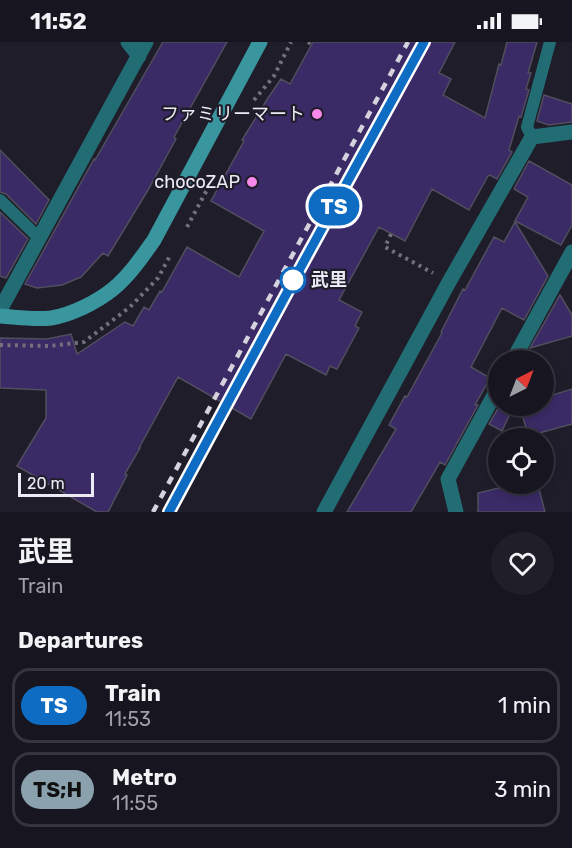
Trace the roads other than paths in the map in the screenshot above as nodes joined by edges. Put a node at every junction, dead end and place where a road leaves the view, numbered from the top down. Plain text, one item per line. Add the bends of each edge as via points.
1 (128, 42) edge
2 (146, 42) edge
3 (260, 42) edge
4 (550, 42) edge
5 (139, 56) junction
6 (572, 132) edge
7 (532, 137) junction
8 (0, 200) edge
9 (39, 238) junction
10 (572, 252) edge
11 (0, 310) edge
12 (0, 316) edge
13 (518, 350) edge
14 (488, 406) edge
15 (324, 512) edge
16 (456, 512) edge

1 - 5 street
2 - 5 street
3 - 12 street via 154,240 136,265 113,289 66,315
4 - 7 lane via 527,127
5 - 9 street
6 - 7 street
7 - 15 street
8 - 9 lane
9 - 11 street
10 - 13 street
14 - 16 street via 448,479

